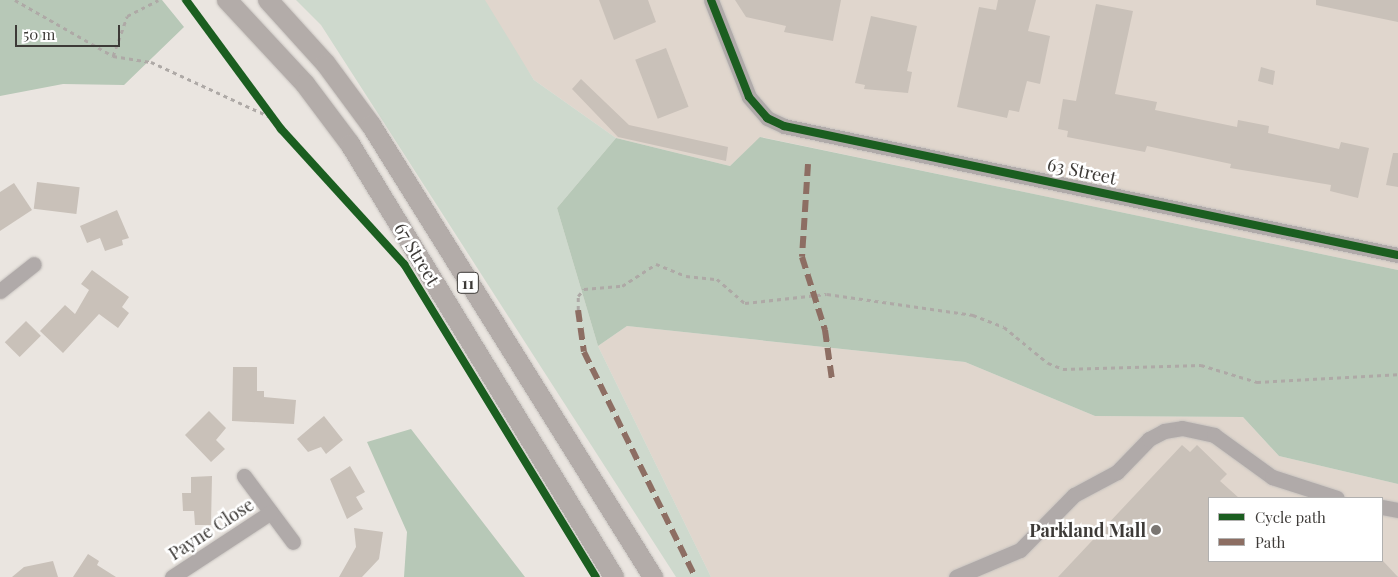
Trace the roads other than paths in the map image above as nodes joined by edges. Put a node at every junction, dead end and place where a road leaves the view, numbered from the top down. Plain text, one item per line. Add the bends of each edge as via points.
1 (227, 0) edge
2 (268, 0) edge
3 (711, 0) edge
4 (1398, 255) edge
5 (34, 264) dead end
6 (0, 290) edge
7 (244, 476) dead end
8 (1334, 497) edge
9 (1383, 507) edge
10 (1398, 510) edge
11 (271, 512) junction
12 (293, 542) dead end
13 (172, 577) edge
14 (614, 577) edge
15 (653, 577) edge
16 (956, 577) edge

1 - 14 main road, 67 Street / 11 via 306,84 350,144
2 - 15 main road, 67 Street / 11 via 326,64 371,125
3 - 4 street, 63 Street via 745,91 762,113 784,126
5 - 6 street
7 - 11 street, Payne Close
8 - 16 street via 1272,477 1214,435 1182,428 1164,431 1149,439 1117,472 1078,493 1020,550
9 - 10 street
11 - 12 street, Payne Close
11 - 13 street, Payne Close

